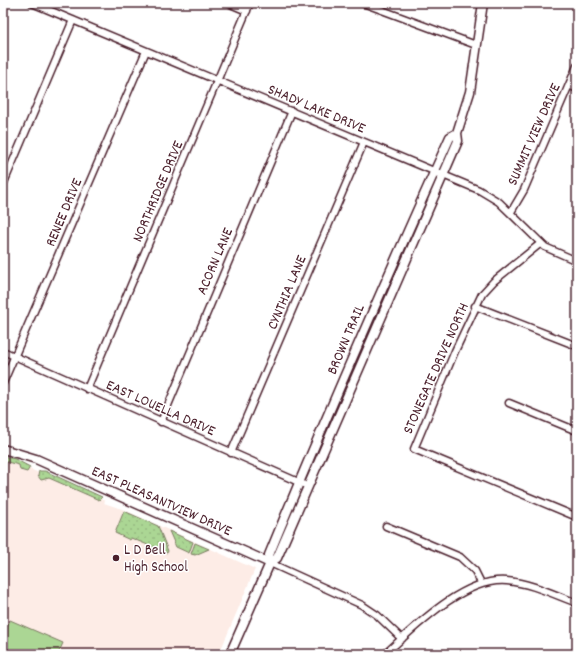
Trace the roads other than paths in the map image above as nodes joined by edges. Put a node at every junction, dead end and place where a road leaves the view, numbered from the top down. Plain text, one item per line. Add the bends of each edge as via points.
1 (32, 3) edge
2 (228, 3) edge
3 (250, 3) edge
4 (363, 3) edge
5 (483, 3) edge
6 (247, 11) junction
7 (73, 20) junction
8 (476, 45) junction
9 (146, 51) junction
10 (577, 66) edge
11 (218, 80) junction
12 (569, 85) junction
13 (577, 89) edge
14 (292, 111) junction
15 (457, 133) junction
16 (364, 142) junction
17 (435, 172) junction
18 (444, 175) junction
19 (3, 185) edge
20 (511, 212) junction
21 (541, 243) junction
22 (577, 261) edge
23 (475, 306) junction
24 (365, 327) junction
25 (376, 331) junction
26 (577, 346) edge
27 (3, 351) edge
28 (15, 357) junction
29 (3, 383) edge
30 (87, 389) junction
31 (509, 403) dead end
32 (161, 422) junction
33 (577, 431) edge
34 (3, 448) edge
35 (231, 453) junction
36 (299, 482) junction
37 (308, 486) junction
38 (577, 518) edge
39 (386, 526) dead end
40 (270, 563) junction
41 (481, 583) junction
42 (577, 603) edge
43 (402, 639) junction
44 (230, 654) edge
45 (385, 654) edge

1 - 7 street, SHADY LAKE DRIVE
2 - 6 street
3 - 6 street, NORTHRIDGE DRIVE
4 - 8 street
5 - 8 street, BROWN TRAIL
6 - 11 street, NORTHRIDGE DRIVE
7 - 9 street, SHADY LAKE DRIVE
7 - 19 street
8 - 15 street, BROWN TRAIL via 470,92
9 - 11 street, SHADY LAKE DRIVE
9 - 28 street, RENEE DRIVE
10 - 12 street, SUMMIT VIEW DRIVE
11 - 14 street, SHADY LAKE DRIVE
11 - 30 street, NORTHRIDGE DRIVE
12 - 13 street
12 - 20 street, SUMMIT VIEW DRIVE via 524,190
14 - 16 street, SHADY LAKE DRIVE
14 - 32 street, ACORN LANE
15 - 17 street, BROWN TRAIL via 450,137
15 - 18 street, BROWN TRAIL via 458,141
16 - 17 street, SHADY LAKE DRIVE
16 - 35 street, CYNTHIA LANE
17 - 18 street, SHADY LAKE DRIVE
17 - 24 street, BROWN TRAIL
18 - 20 street, SHADY LAKE DRIVE via 490,196
18 - 25 street, BROWN TRAIL
20 - 21 street, SHADY LAKE DRIVE
21 - 22 street, SHADY LAKE DRIVE
21 - 23 street, STONEGATE DRIVE NORTH via 494,280
23 - 26 street
23 - 38 street, STONEGATE DRIVE NORTH via 414,449
24 - 25 street
24 - 36 street, BROWN TRAIL
25 - 37 street, BROWN TRAIL
27 - 28 street, EAST LOUELLA DRIVE
28 - 29 street, RENEE DRIVE
28 - 30 street, EAST LOUELLA DRIVE
30 - 32 street, EAST LOUELLA DRIVE
31 - 33 street
32 - 35 street, EAST LOUELLA DRIVE
34 - 40 street, EAST PLEASANTVIEW DRIVE via 36,459
35 - 36 street, EAST LOUELLA DRIVE
36 - 37 street, EAST LOUELLA DRIVE
36 - 40 street, BROWN TRAIL via 269,555
37 - 40 street, BROWN TRAIL via 276,558
39 - 41 street via 460,557 475,571
40 - 43 street, EAST PLEASANTVIEW DRIVE via 362,605 377,615
40 - 44 street, BROWN TRAIL
41 - 42 street via 505,580 515,582
41 - 43 street via 453,599
43 - 45 street

